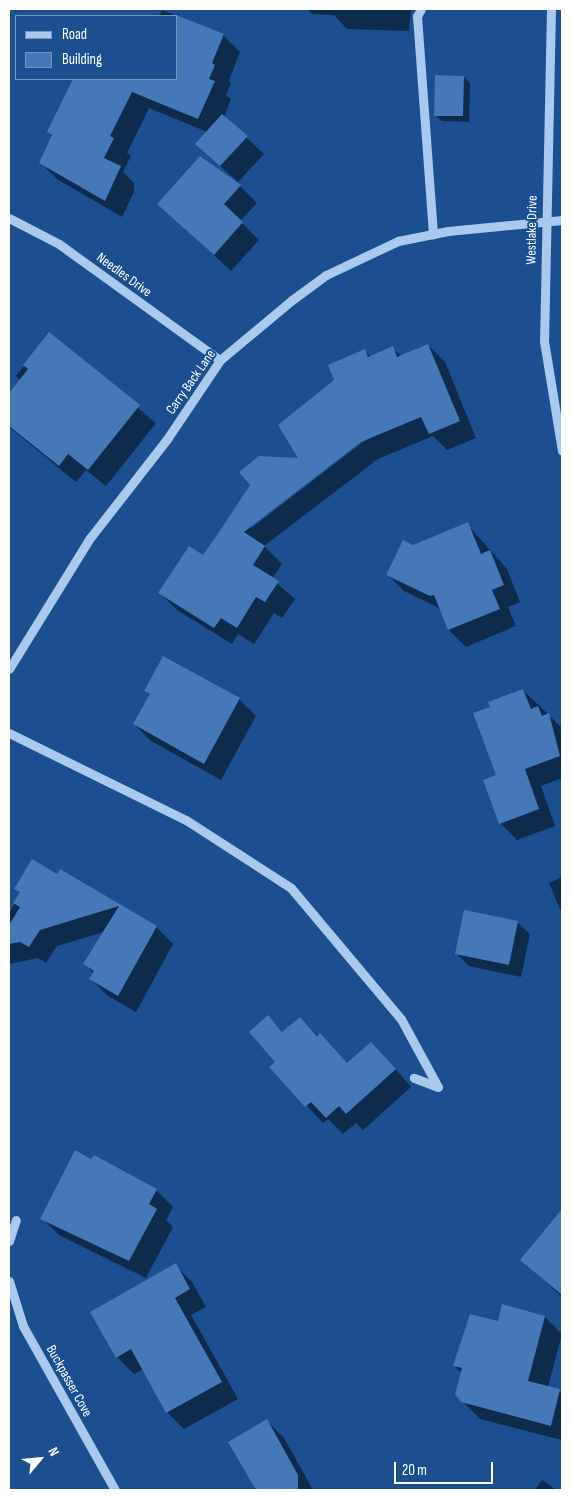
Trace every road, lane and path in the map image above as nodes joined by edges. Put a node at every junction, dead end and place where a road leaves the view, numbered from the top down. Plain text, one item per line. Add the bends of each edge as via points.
1 (421, 9) edge
2 (551, 9) edge
3 (9, 218) edge
4 (546, 219) junction
5 (562, 220) edge
6 (433, 234) junction
7 (220, 360) junction
8 (562, 451) edge
9 (9, 669) edge
10 (9, 733) edge
11 (414, 1078) dead end
12 (16, 1220) dead end
13 (9, 1241) edge
14 (9, 1281) edge
15 (115, 1490) edge

1 - 6 street via 417,16
2 - 4 street, Westlake Drive
3 - 7 street, Needles Drive via 58,244
4 - 5 street, Carry Back Lane
4 - 6 street, Carry Back Lane
4 - 8 street, Westlake Drive via 544,342
6 - 7 street, Carry Back Lane via 398,241 326,275
7 - 9 street, Carry Back Lane via 167,440 90,538
10 - 11 street via 186,820 291,888 402,1018 438,1087
12 - 13 street
14 - 15 street, Buckpasser Cove via 23,1326

